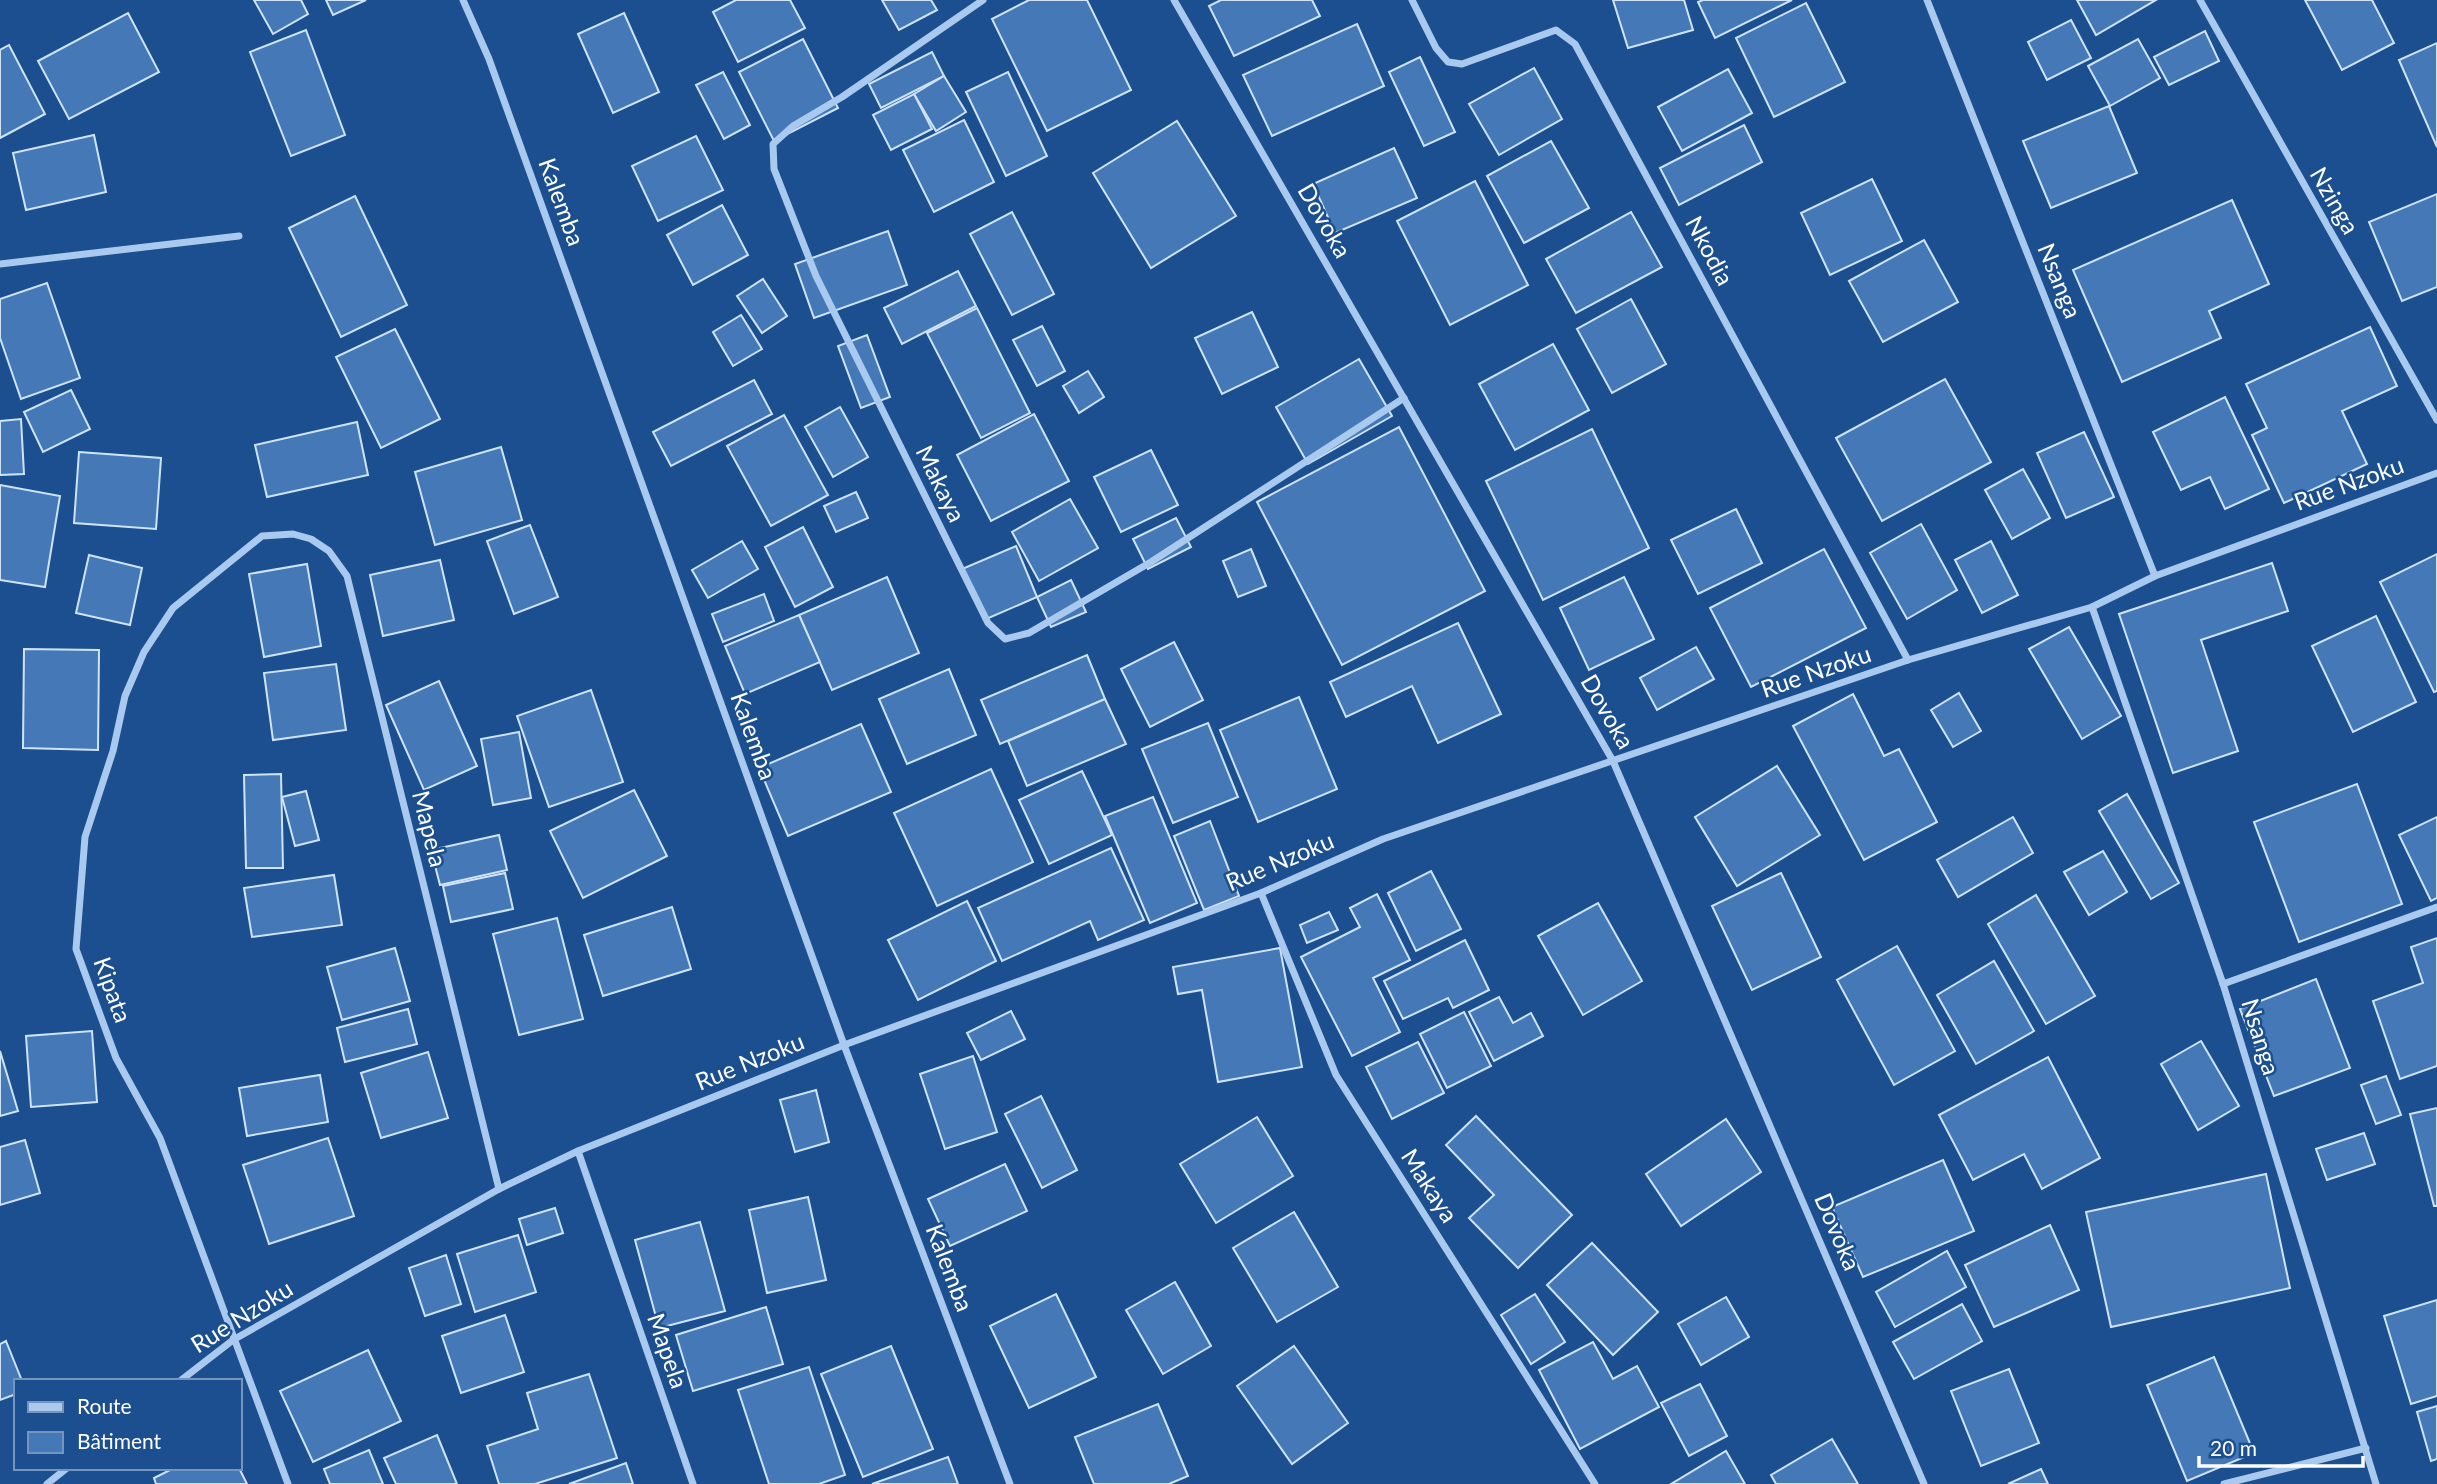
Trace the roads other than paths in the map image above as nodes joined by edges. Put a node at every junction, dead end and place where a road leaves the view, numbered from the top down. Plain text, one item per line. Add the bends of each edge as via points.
1 (463, 0) edge
2 (983, 0) edge
3 (1174, 0) edge
4 (1412, 0) edge
5 (1927, 0) edge
6 (2200, 0) edge
7 (239, 236) dead end
8 (0, 264) edge
9 (1404, 398) junction
10 (2437, 419) edge
11 (2437, 473) edge
12 (262, 536) joint
13 (2155, 576) junction
14 (2092, 607) junction
15 (1908, 660) junction
16 (1613, 761) junction
17 (1261, 893) junction
18 (2437, 906) edge
19 (2223, 984) junction
20 (844, 1045) junction
21 (578, 1151) junction
22 (499, 1189) junction
23 (233, 1340) junction
24 (183, 1379) edge
25 (2366, 1448) junction
26 (64, 1470) edge
27 (47, 1484) edge
28 (288, 1484) edge
29 (693, 1484) edge
30 (1010, 1484) edge
31 (1595, 1484) edge
32 (1924, 1484) edge
33 (2224, 1484) edge
34 (2376, 1484) edge

1 - 20 street, Kalemba via 489,59
2 - 9 street, Makaya via 793,126 773,144 774,169 816,276 988,623 1005,639 1030,633 1151,562
3 - 9 street, Dovoka
4 - 15 street, Nkodia via 1448,62 1462,64 1556,30 1575,44
5 - 13 street, Nsanga
6 - 10 street, Nzinga
7 - 8 street
9 - 16 street, Dovoka
11 - 13 street, Rue Nzoku
12 - 22 street, Mapela via 293,534 311,539 329,551 346,576
12 - 23 street, Kipata via 173,608 144,652 125,696 85,837 76,949 116,1058 160,1138
13 - 14 street, Rue Nzoku
14 - 15 street, Rue Nzoku
14 - 19 street, Nsanga
15 - 16 street, Rue Nzoku
16 - 17 street, Rue Nzoku via 1383,839
16 - 32 street, Dovoka
17 - 20 street, Rue Nzoku
17 - 31 street, Makaya via 1336,1075
18 - 19 street
19 - 25 street, Nsanga
20 - 21 street, Rue Nzoku
20 - 30 street, Kalemba
21 - 22 street, Rue Nzoku
21 - 29 street, Mapela
22 - 23 street, Rue Nzoku
23 - 24 street, Rue Nzoku
23 - 28 street, Kipata
25 - 33 street
25 - 34 street, Nsanga
26 - 27 street

